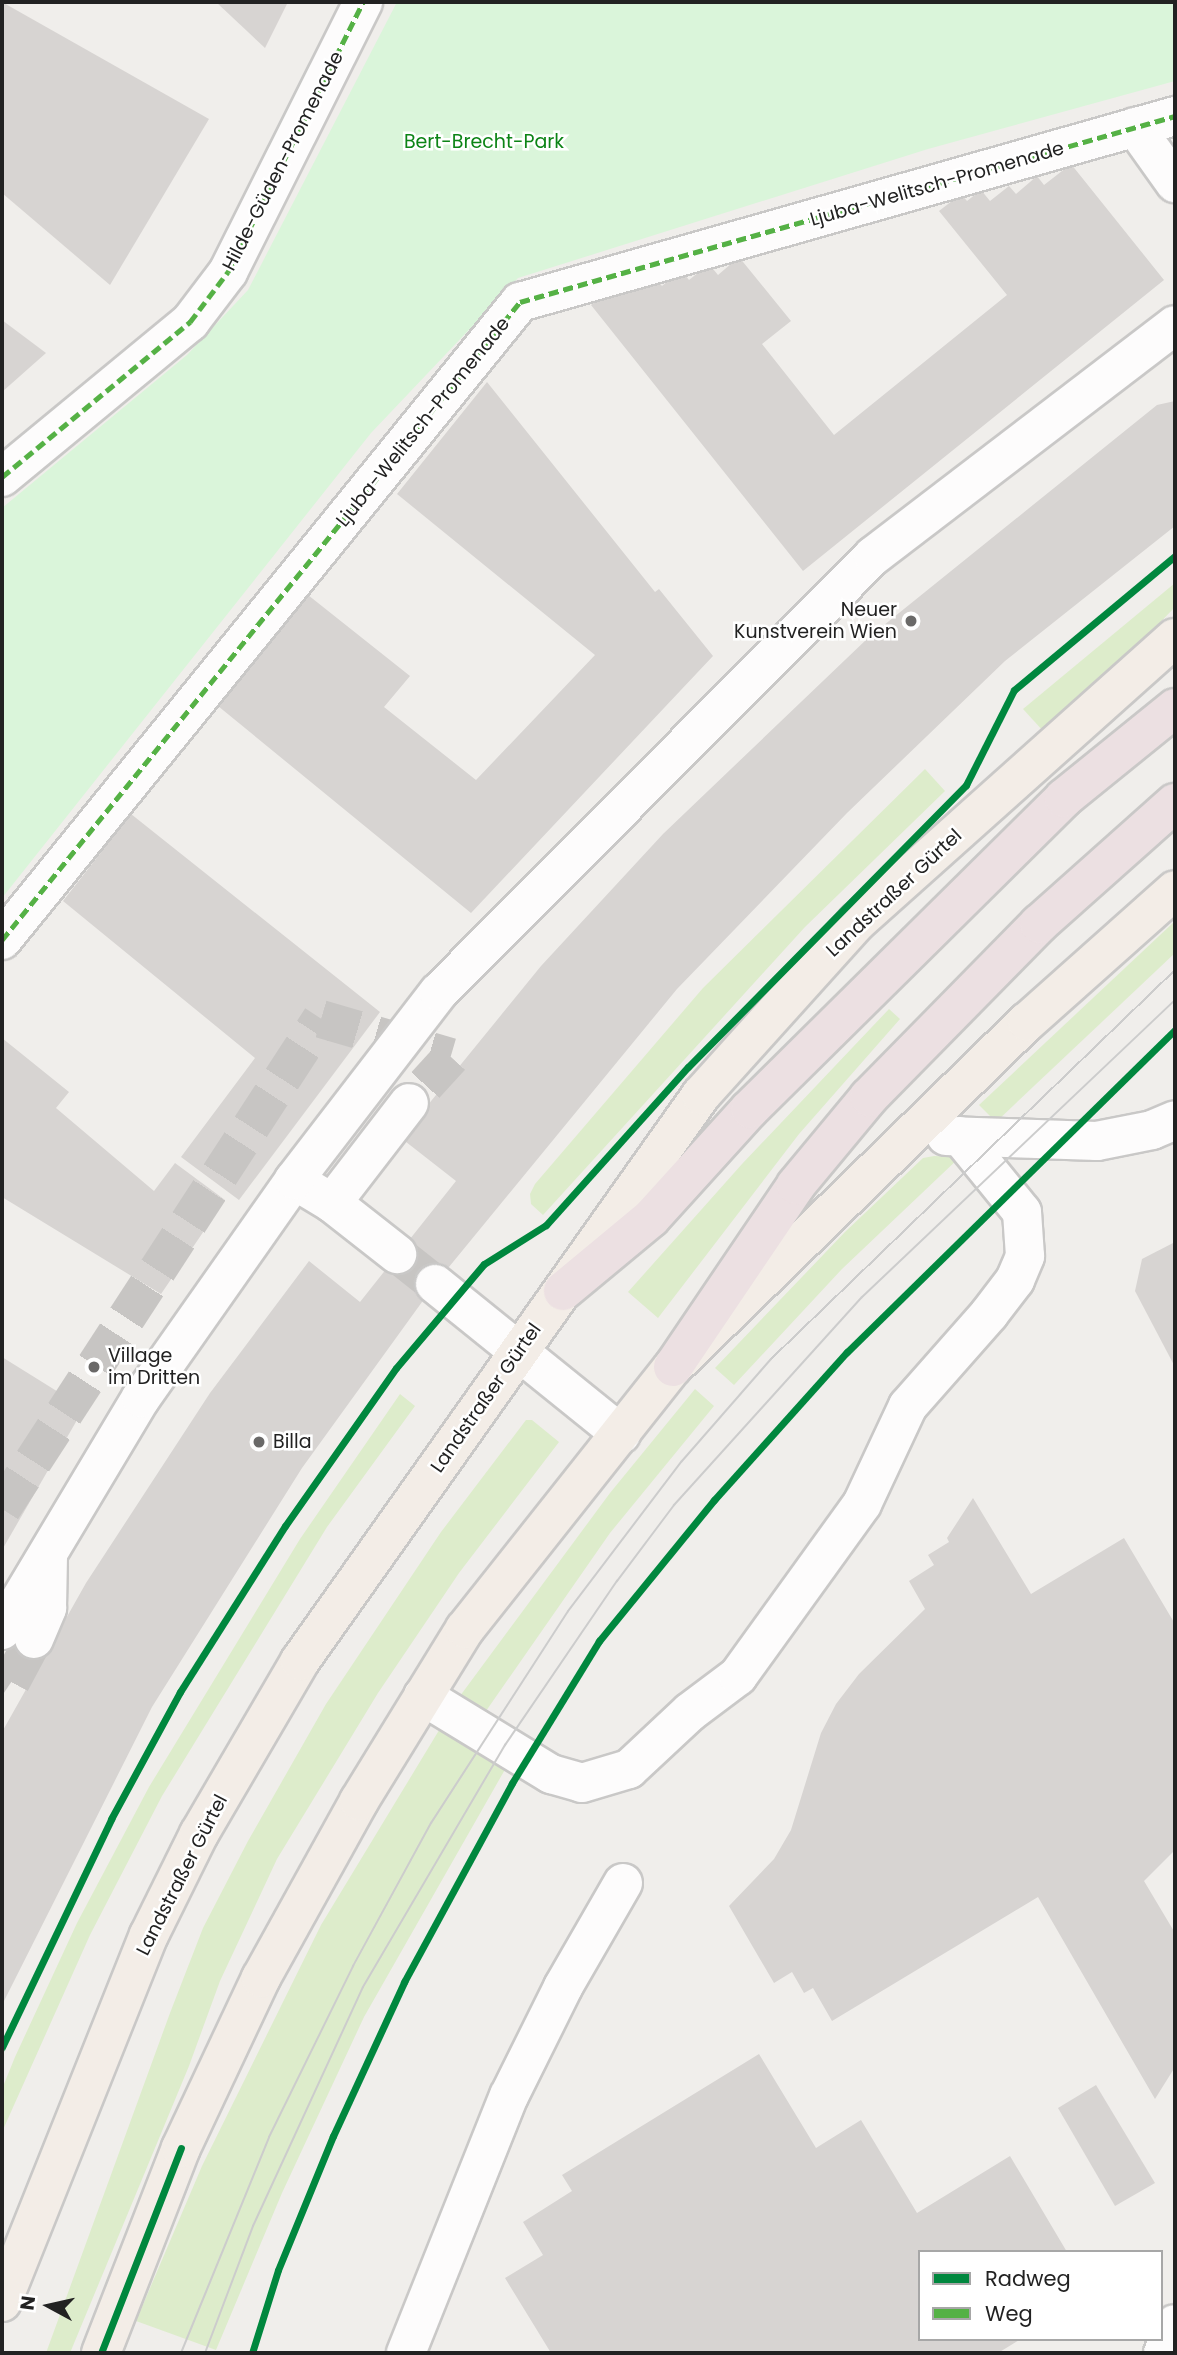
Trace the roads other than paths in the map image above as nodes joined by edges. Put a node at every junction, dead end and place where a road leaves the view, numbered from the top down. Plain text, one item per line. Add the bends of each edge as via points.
1 (363, 2) edge
2 (1175, 116) edge
3 (1135, 127) junction
4 (1175, 183) edge
5 (1175, 325) edge
6 (2, 477) edge
7 (1175, 638) edge
8 (1175, 708) edge
9 (1175, 803) edge
10 (1175, 891) edge
11 (2, 940) edge
12 (409, 1103) tunnel mouth
13 (1172, 1129) edge
14 (960, 1136) junction
15 (904, 1142) junction
16 (294, 1180) junction
17 (332, 1203) junction
18 (397, 1254) tunnel mouth
19 (435, 1284) tunnel mouth
20 (563, 1291) junction
21 (518, 1353) junction
22 (673, 1367) junction
23 (621, 1434) junction
24 (18, 1634) tunnel mouth
25 (424, 1696) junction
26 (623, 1883) dead end
27 (2, 2302) edge
28 (1175, 2323) edge
29 (102, 2353) edge
30 (406, 2353) edge
31 (1163, 2353) edge

1 - 6 street, Hilde-Güden-Promenade via 220,282 190,322
2 - 3 street, Ljuba-Welitsch-Promenade
3 - 4 street
3 - 11 street, Ljuba-Welitsch-Promenade via 520,302
5 - 16 street via 873,556 795,631 439,992
7 - 20 main road, Landstraßer Gürtel via 857,922 701,1095
8 - 20 highway via 1065,798 750,1109 651,1218
9 - 22 highway via 1039,924 869,1097 796,1185
10 - 15 main road via 1027,1022
12 - 17 street
13 - 14 street via 1097,1141
14 - 15 street
14 - 25 street via 1022,1212 1027,1235 1020,1268 989,1314 908,1406 862,1504 738,1676 690,1712 629,1769 582,1783 551,1774
15 - 22 main road
16 - 17 street
16 - 24 street via 141,1398 48,1553
17 - 18 street
19 - 21 street
20 - 21 main road, Landstraßer Gürtel
21 - 23 street
21 - 27 main road, Landstraßer Gürtel via 300,1661 200,1834 149,1935
22 - 23 main road
23 - 25 main road via 465,1629
25 - 29 main road via 359,1801 261,1978 181,2148
26 - 30 street via 563,1986 509,2096
28 - 31 street

